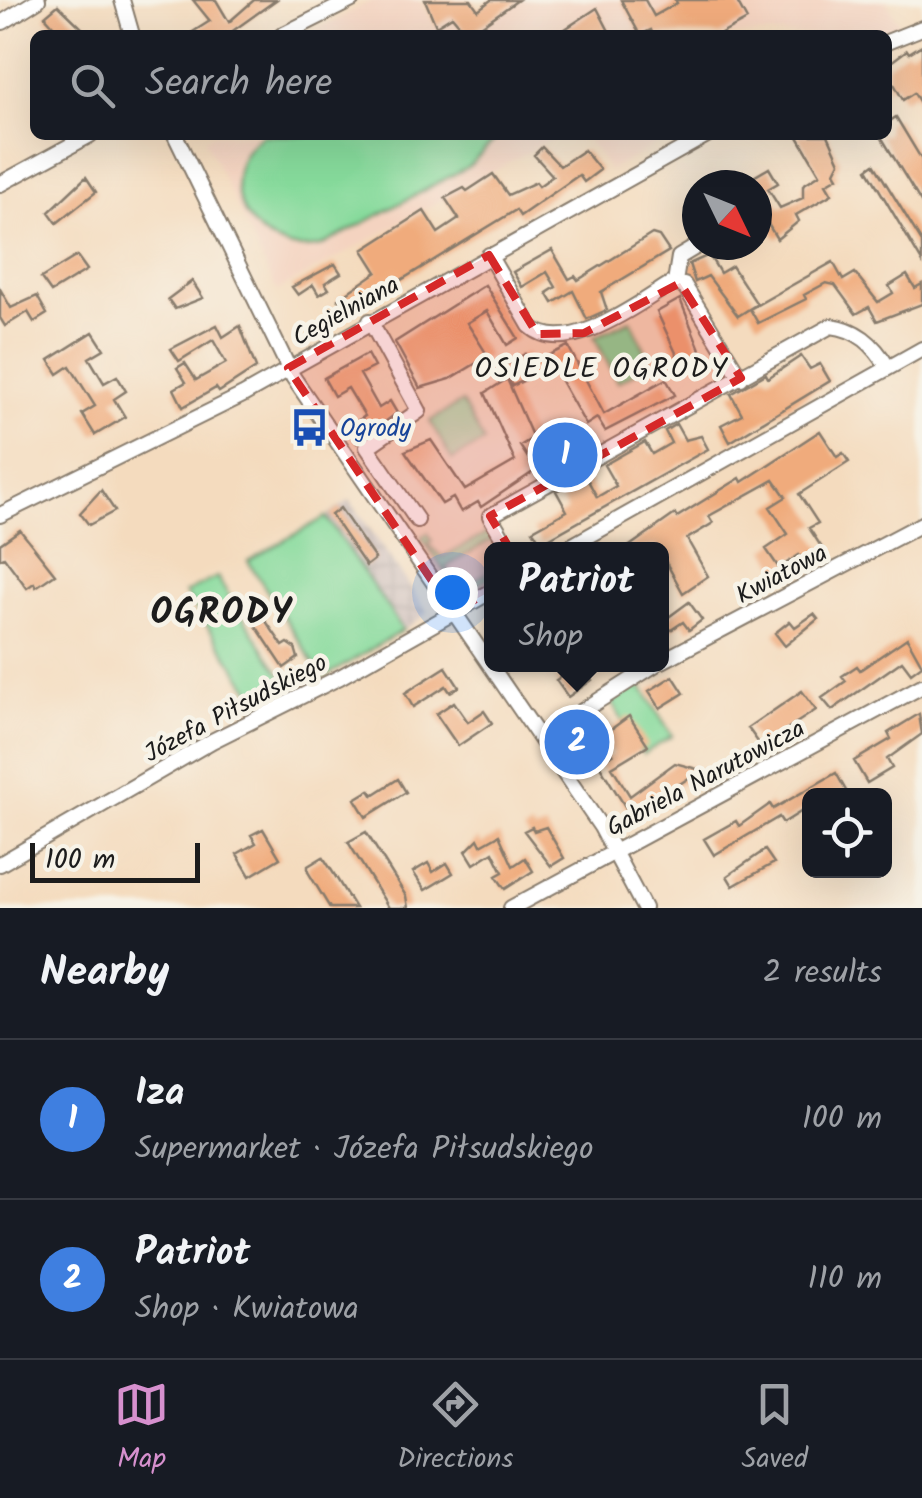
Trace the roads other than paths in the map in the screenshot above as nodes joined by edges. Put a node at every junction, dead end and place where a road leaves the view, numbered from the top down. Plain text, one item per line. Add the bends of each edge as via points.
1 (38, 0) edge
2 (122, 0) edge
3 (352, 0) edge
4 (3, 22) dead end
5 (922, 28) edge
6 (131, 30) edge
7 (292, 30) edge
8 (892, 40) edge
9 (81, 140) edge
10 (177, 140) edge
11 (698, 140) edge
12 (0, 184) edge
13 (489, 255) junction
14 (682, 255) edge
15 (675, 282) junction
16 (370, 322) junction
17 (922, 349) edge
18 (288, 368) junction
19 (888, 368) junction
20 (741, 378) junction
21 (0, 515) edge
22 (417, 520) dead end
23 (922, 524) edge
24 (505, 542) edge
25 (578, 542) edge
26 (484, 595) edge
27 (453, 612) junction
28 (484, 657) edge
29 (669, 658) edge
30 (494, 672) edge
31 (645, 672) edge
32 (922, 686) edge
33 (540, 738) junction
34 (614, 850) junction
35 (0, 864) edge
36 (510, 908) edge
37 (644, 908) edge

1 - 4 street
2 - 6 street
3 - 7 street
5 - 8 street
9 - 12 street
10 - 18 street
11 - 13 street, Cegielniana
13 - 15 street via 541,334 584,333
13 - 16 street, Cegielniana
14 - 15 street
15 - 20 street via 692,292
16 - 18 street, Cegielniana
16 - 22 street via 419,411 367,447
17 - 19 street
18 - 21 street, Cegielniana
18 - 27 street
19 - 20 street via 874,345 834,325
19 - 25 street
20 - 24 street via 490,516
23 - 29 street, Kwiatowa
26 - 27 street, Józefa Piłsudskiego
27 - 28 street
27 - 35 street, Józefa Piłsudskiego
30 - 33 street
31 - 33 street, Kwiatowa
32 - 34 street, Gabriela Narutowicza
33 - 34 street
34 - 36 street, Gabriela Narutowicza
34 - 37 street

